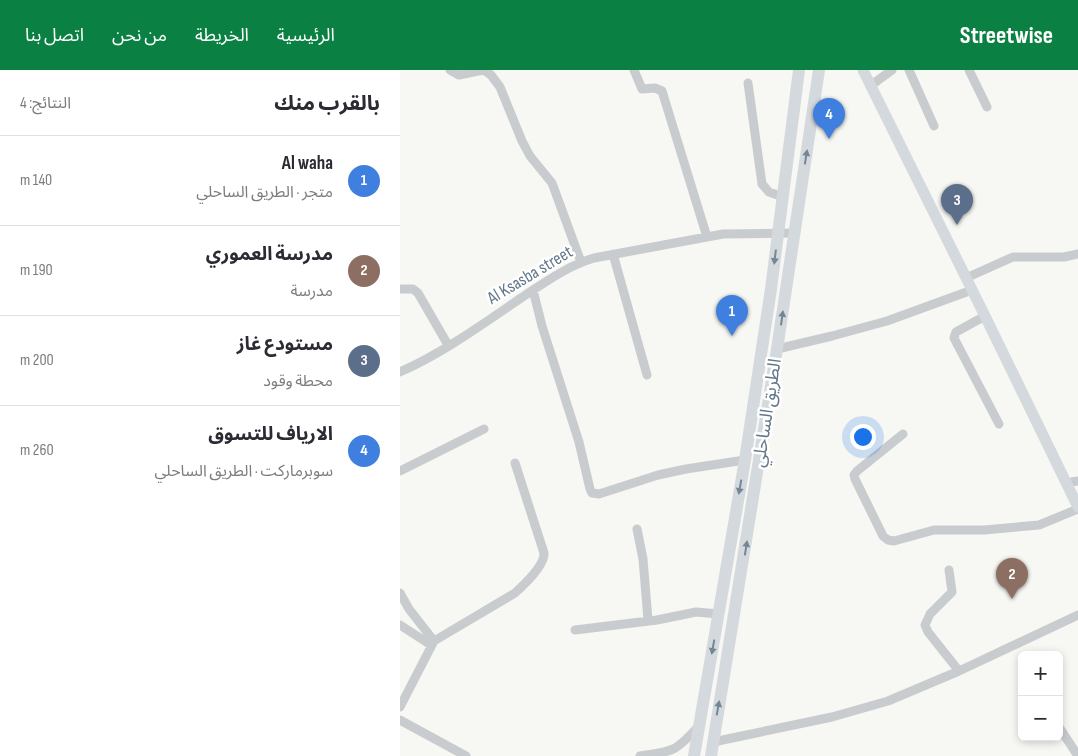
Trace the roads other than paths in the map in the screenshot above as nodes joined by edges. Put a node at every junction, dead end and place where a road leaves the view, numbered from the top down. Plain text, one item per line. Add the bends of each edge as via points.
1 (450, 70) edge
2 (484, 70) edge
3 (634, 70) edge
4 (799, 70) edge
5 (819, 70) edge
6 (862, 70) edge
7 (892, 70) edge
8 (909, 70) edge
9 (969, 70) edge
10 (748, 83) dead end
11 (870, 86) junction
12 (988, 107) dead end
13 (934, 126) dead end
14 (783, 197) junction
15 (779, 232) junction
16 (794, 233) junction
17 (707, 237) junction
18 (613, 254) junction
19 (1078, 254) edge
20 (581, 262) junction
21 (966, 278) junction
22 (400, 289) edge
23 (533, 290) junction
24 (972, 290) junction
25 (985, 316) junction
26 (448, 345) junction
27 (777, 348) junction
28 (400, 372) edge
29 (647, 375) dead end
30 (999, 424) dead end
31 (484, 429) dead end
32 (903, 434) dead end
33 (744, 460) junction
34 (515, 463) dead end
35 (400, 471) edge
36 (1078, 481) edge
37 (1066, 483) junction
38 (1078, 508) edge
39 (637, 529) dead end
40 (949, 570) dead end
41 (400, 593) edge
42 (719, 614) junction
43 (1078, 615) edge
44 (648, 620) junction
45 (400, 625) edge
46 (576, 630) dead end
47 (432, 643) junction
48 (959, 671) junction
49 (400, 706) edge
50 (400, 720) edge
51 (698, 726) junction
52 (1063, 732) edge
53 (712, 742) junction
54 (466, 756) edge
55 (640, 756) edge
56 (694, 756) edge
57 (711, 756) edge
58 (1078, 756) edge

1 - 2 street via 459,75
2 - 20 street via 500,87 530,156 552,183
3 - 17 street via 641,88 662,91
4 - 14 highway, الطريق الساحلي
16 -> 5 highway, الطريق الساحلي
6 - 11 main road
7 - 11 street
8 - 13 street
9 - 12 street
10 - 14 street via 762,184 769,192
11 - 21 main road
14 - 15 highway, الطريق الساحلي
15 - 16 street, Al Ksasba street
15 - 17 street, Al Ksasba street
15 -> 33 highway, الطريق الساحلي
27 -> 16 highway, الطريق الساحلي
17 - 18 street, Al Ksasba street
18 - 20 street, Al Ksasba street
18 - 29 street
19 - 21 street via 1014,257
20 - 23 street, Al Ksasba street
21 - 24 main road
22 - 26 street via 418,292
23 - 26 street, Al Ksasba street
23 - 33 street via 592,493 599,494 658,475
24 - 25 main road
24 - 27 street via 887,321
25 - 30 street via 956,332 954,338
25 - 37 main road
26 - 28 street, Al Ksasba street
53 -> 27 highway, الطريق الساحلي
31 - 35 street
32 - 38 street via 854,475 883,536 888,540 934,530 1039,525
33 -> 42 highway, الطريق الساحلي
34 - 47 street via 544,559 515,593
36 - 37 street
37 - 38 main road
39 - 44 street
40 - 48 street via 952,592 930,614 925,625
41 - 47 street
42 - 44 street via 696,612
42 -> 51 highway, الطريق الساحلي
43 - 48 street
44 - 46 street
45 - 47 street
47 - 49 street
48 - 53 street via 878,704
50 - 54 street
51 - 55 street via 675,749
51 - 56 highway, الطريق الساحلي
52 - 58 street
53 - 57 highway, الطريق الساحلي

